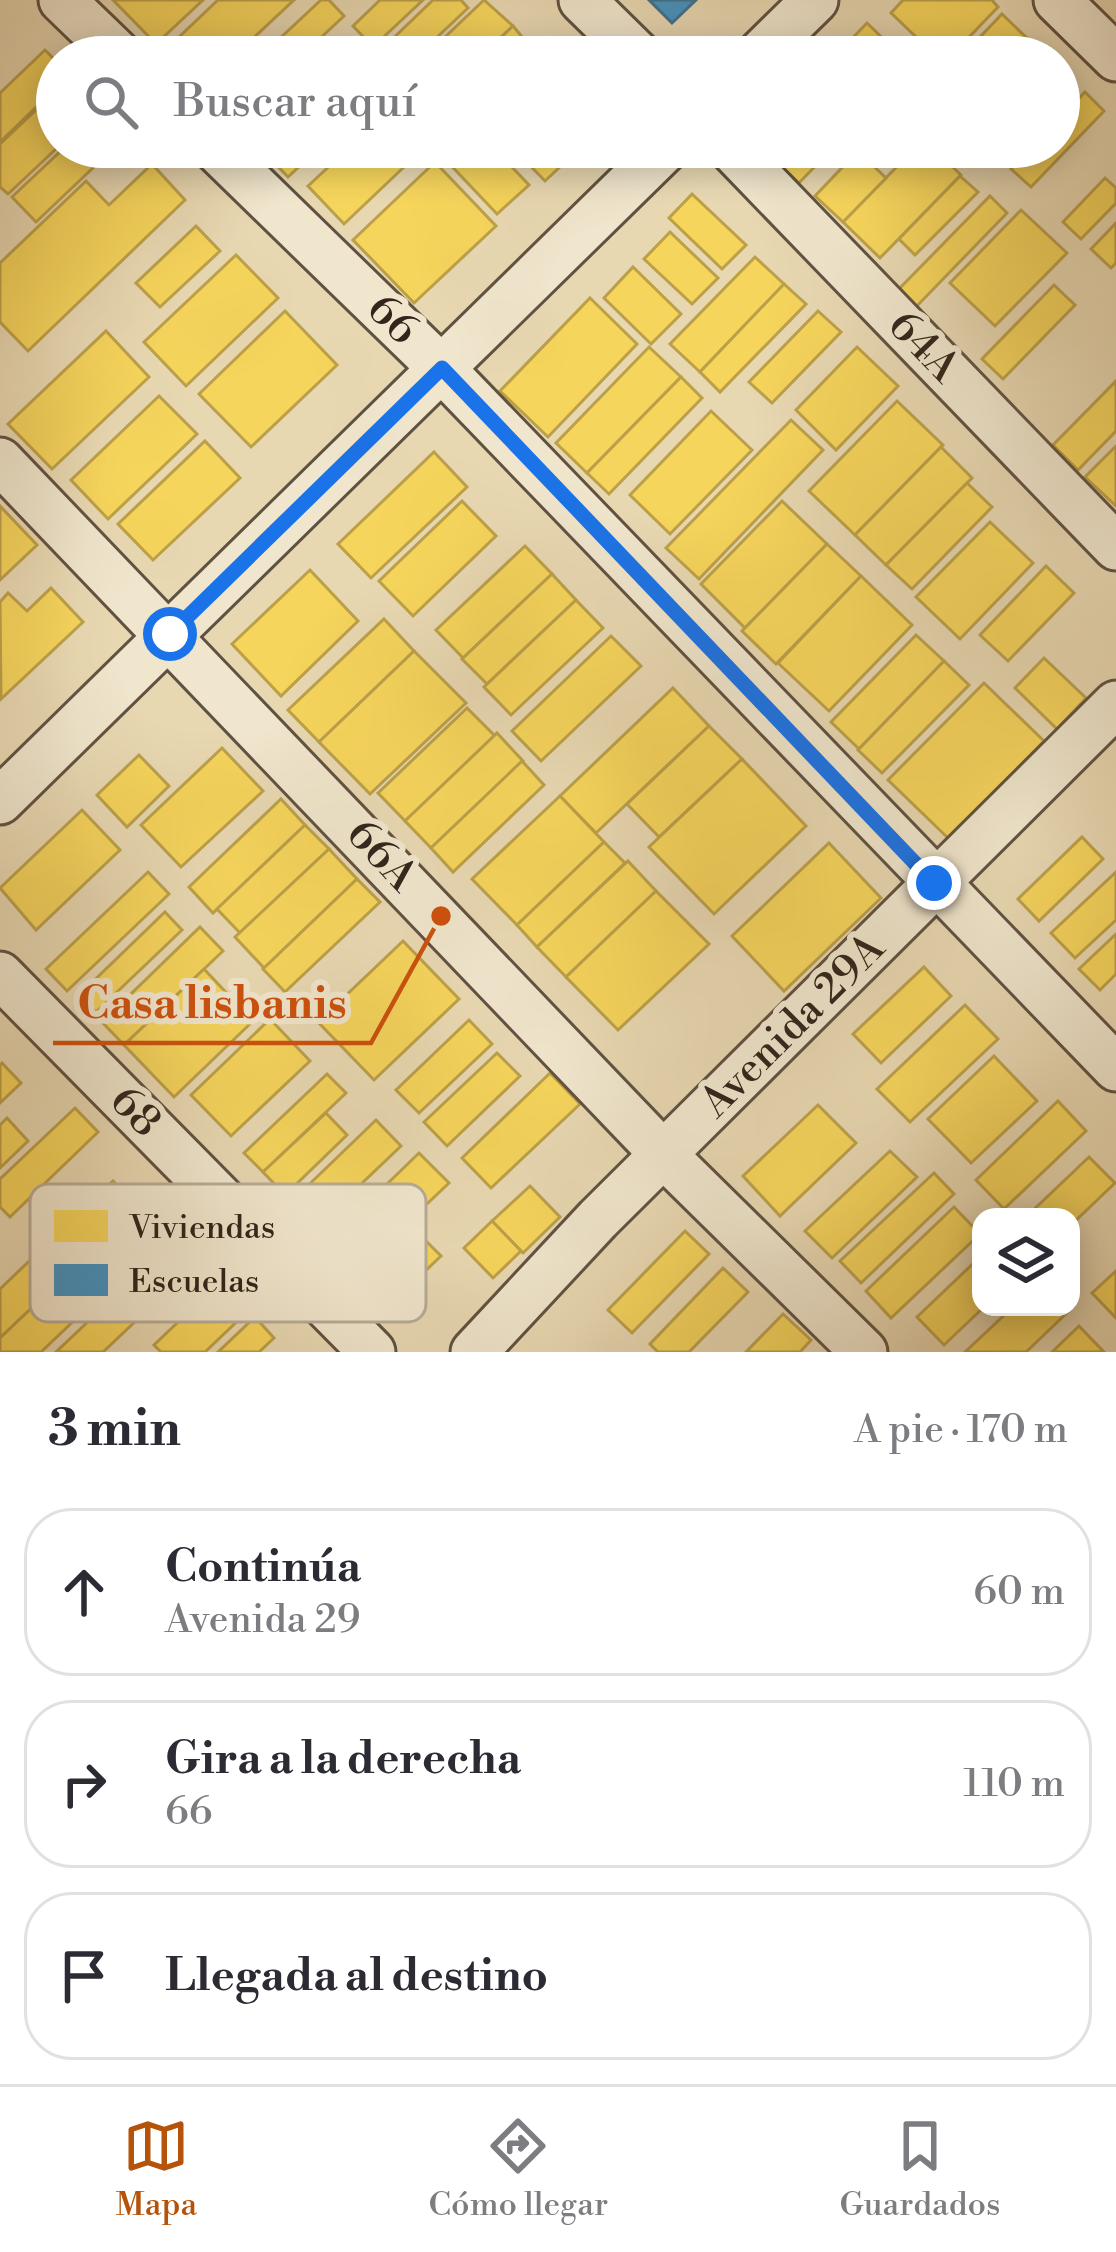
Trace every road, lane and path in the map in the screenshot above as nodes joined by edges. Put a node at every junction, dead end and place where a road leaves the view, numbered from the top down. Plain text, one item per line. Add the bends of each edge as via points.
1 (62, 0) edge
2 (582, 0) edge
3 (815, 0) edge
4 (1058, 0) edge
5 (99, 36) edge
6 (619, 36) edge
7 (779, 36) edge
8 (1116, 58) edge
9 (236, 168) edge
10 (646, 168) edge
11 (750, 168) edge
12 (442, 368) junction
13 (0, 461) edge
14 (1116, 547) edge
15 (170, 634) junction
16 (1116, 704) edge
17 (0, 801) edge
18 (934, 883) junction
19 (0, 974) edge
20 (1116, 1068) edge
21 (664, 1156) junction
22 (207, 1184) edge
23 (342, 1322) edge
24 (372, 1352) edge
25 (473, 1352) edge
26 (864, 1352) edge

1 - 5 street
2 - 6 street
3 - 7 street
4 - 8 street
9 - 12 street, 66
10 - 12 street
11 - 14 street, 64A
12 - 15 street
12 - 18 street, 66
13 - 15 street, 66A
15 - 17 street
15 - 21 street, 66A
16 - 18 street, Avenida 29A
18 - 20 street, 66
18 - 21 street, Avenida 29A
19 - 22 street, 68
21 - 25 street, Avenida 29A
21 - 26 street, 66A
23 - 24 street, 68

